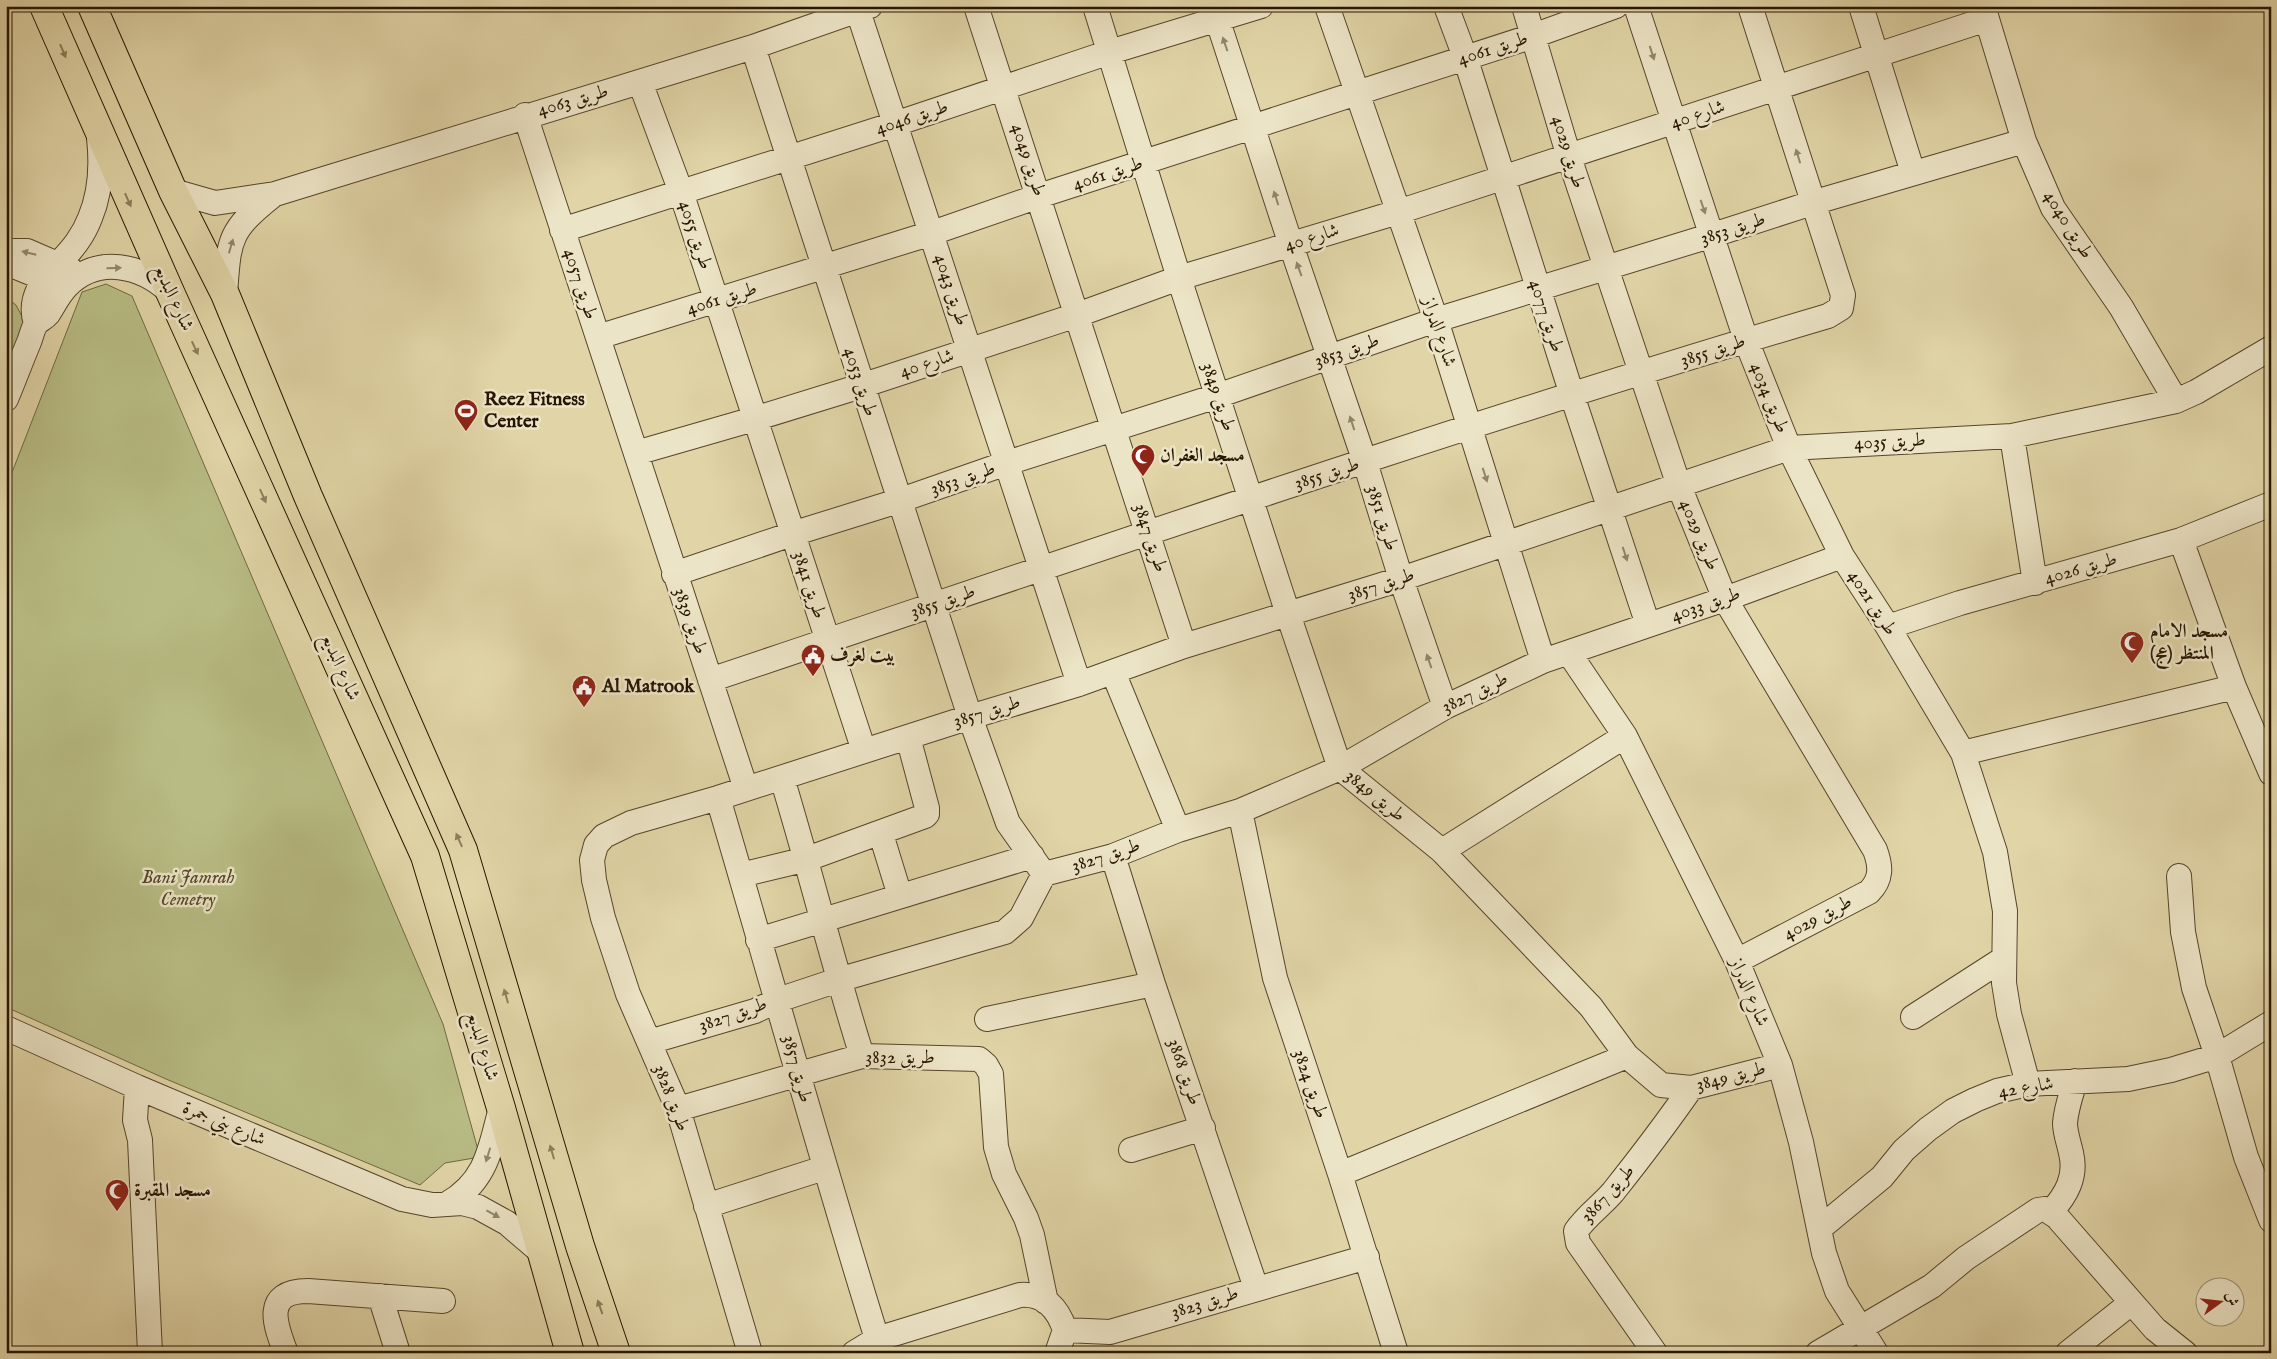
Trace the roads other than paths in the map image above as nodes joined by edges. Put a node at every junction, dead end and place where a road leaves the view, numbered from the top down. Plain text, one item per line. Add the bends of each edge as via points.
1 (44, 6) edge
2 (92, 6) edge
3 (976, 6) edge
4 (1096, 6) edge
5 (1261, 6) edge
6 (1327, 6) edge
7 (1446, 6) edge
8 (1524, 6) edge
9 (1616, 6) edge
10 (1636, 6) edge
11 (1750, 6) edge
12 (1861, 6) edge
13 (864, 8) edge
14 (1215, 12) edge
15 (1985, 13) edge
16 (1533, 36) junction
17 (753, 47) junction
18 (1110, 52) junction
19 (1465, 57) junction
20 (1876, 57) junction
21 (640, 82) junction
22 (1004, 87) junction
23 (1777, 89) junction
24 (1356, 93) junction
25 (525, 116) junction
26 (1674, 122) junction
27 (896, 124) junction
28 (1253, 127) junction
29 (99, 134) junction
30 (2024, 141) junction
31 (788, 157) junction
32 (1568, 157) junction
33 (1144, 162) junction
34 (1914, 172) junction
35 (1502, 178) junction
36 (173, 191) junction
37 (680, 192) junction
38 (275, 194) junction
39 (1039, 196) junction
40 (1812, 203) junction
41 (1398, 212) junction
42 (562, 230) junction
43 (932, 233) junction
44 (1713, 235) junction
45 (1291, 245) junction
46 (6, 251) edge
47 (6, 259) edge
48 (824, 268) junction
49 (1606, 268) junction
50 (62, 276) junction
51 (1179, 278) junction
52 (1538, 288) junction
53 (170, 292) junction
54 (225, 294) junction
55 (716, 300) junction
56 (1077, 315) junction
57 (1436, 320) junction
58 (598, 337) junction
59 (1746, 340) junction
60 (2271, 348) edge
61 (970, 350) junction
62 (1330, 356) junction
63 (1641, 374) junction
64 (861, 386) junction
65 (1572, 395) junction
66 (1217, 396) junction
67 (6, 399) edge
68 (2176, 400) junction
69 (754, 419) junction
70 (1470, 428) junction
71 (1114, 430) junction
72 (2012, 436) junction
73 (1790, 448) junction
74 (636, 453) junction
75 (1365, 462) junction
76 (1007, 463) junction
77 (1678, 486) junction
78 (1250, 499) junction
79 (898, 501) junction
80 (2271, 504) edge
81 (1610, 508) junction
82 (1148, 533) junction
83 (792, 534) junction
84 (2181, 540) junction
85 (1507, 543) junction
86 (1842, 556) junction
87 (1041, 569) junction
88 (674, 574) junction
89 (1400, 579) junction
90 (2035, 583) junction
91 (1725, 599) junction
92 (933, 605) junction
93 (1288, 614) junction
94 (1648, 625) junction
95 (1888, 627) junction
96 (828, 641) junction
97 (1184, 646) junction
98 (1569, 653) junction
99 (1544, 661) junction
100 (1113, 672) junction
101 (710, 680) junction
102 (1079, 684) junction
103 (2234, 687) junction
104 (1445, 707) junction
105 (970, 717) junction
106 (908, 736) junction
107 (1625, 736) junction
108 (864, 751) junction
109 (1964, 753) junction
110 (1340, 768) junction
111 (2271, 773) edge
112 (782, 778) junction
113 (746, 789) junction
114 (718, 798) junction
115 (1240, 811) junction
116 (1178, 830) junction
117 (881, 834) junction
118 (596, 846) joint
119 (1442, 851) junction
120 (1113, 856) junction
121 (806, 859) junction
122 (1038, 865) junction
123 (741, 875) junction
124 (2179, 876) dead end
125 (900, 896) junction
126 (824, 920) junction
127 (758, 940) junction
128 (2003, 959) junction
129 (1736, 961) junction
130 (838, 980) junction
131 (1153, 984) junction
132 (778, 1000) junction
133 (1913, 1016) dead end
134 (987, 1019) dead end
135 (2271, 1023) edge
136 (6, 1028) edge
137 (649, 1042) junction
138 (862, 1056) junction
139 (1627, 1056) junction
140 (2217, 1056) junction
141 (1780, 1065) junction
142 (799, 1074) junction
143 (2075, 1081) junction
144 (2028, 1084) junction
145 (1691, 1088) junction
146 (146, 1091) junction
147 (501, 1108) junction
148 (678, 1110) junction
149 (1203, 1128) junction
150 (1131, 1150) dead end
151 (824, 1168) junction
152 (1340, 1174) junction
153 (447, 1204) junction
154 (706, 1206) junction
155 (2048, 1211) junction
156 (2271, 1220) edge
157 (1819, 1229) junction
158 (542, 1253) junction
159 (1367, 1257) junction
160 (1256, 1288) junction
161 (380, 1296) junction
162 (443, 1301) dead end
163 (1046, 1302) junction
164 (2131, 1303) junction
165 (1860, 1328) junction
166 (1065, 1330) junction
167 (877, 1339) junction
168 (150, 1353) edge
169 (286, 1353) edge
170 (398, 1353) edge
171 (570, 1353) edge
172 (616, 1353) edge
173 (750, 1353) edge
174 (854, 1353) edge
175 (1057, 1353) edge
176 (1396, 1353) edge
177 (1655, 1353) edge
178 (1818, 1353) edge
179 (1876, 1353) edge
180 (2068, 1353) edge
181 (2185, 1353) edge

1 -> 29 main road, شارع البديع
2 - 36 main road, شارع البديع
3 - 22 street, طريق 4049
4 - 18 street, طريق 3849
5 - 14 street, طريق 4046
6 - 24 street, شارع الدراز
7 - 19 street, طريق 4077
8 - 16 street, طريق 4029
9 - 16 street, طريق 4061
10 -> 26 street, طريق 4034
11 - 23 street
12 - 20 street
13 - 17 street, طريق 4063
13 - 27 street, طريق 4043
14 - 18 street, طريق 4046
28 -> 14 street, طريق 3851
15 - 20 street, شارع 40
15 - 30 street, طريق 4040
16 - 19 street, طريق 4061
16 - 32 street, طريق 4029
17 - 21 street, طريق 4063
17 - 31 street, طريق 4053
18 - 22 street, طريق 4046
18 - 33 street, طريق 3849
19 - 24 street, طريق 4061
19 - 35 street, طريق 4077
20 - 23 street, شارع 40
20 - 34 street
21 - 25 street, طريق 4063
21 - 37 street, طريق 4055
22 - 27 street, طريق 4046
22 - 39 street, طريق 4049
23 - 26 street, شارع 40
40 -> 23 street
24 - 28 street, طريق 4061
24 - 41 street, شارع الدراز
25 - 38 street, طريق 4063
25 - 42 street, طريق 4057
26 - 32 street, شارع 40
26 -> 44 street, طريق 4034
27 - 31 street, طريق 4046
27 - 43 street, طريق 4043
28 - 33 street, طريق 4061
45 -> 28 street, طريق 3851
29 - 50 street via 100,181 90,218
29 -> 53 main road, شارع البديع
30 - 34 street, طريق 3853
30 - 68 street, طريق 4040 via 2053,208 2122,307
31 - 37 street, طريق 4046
31 - 48 street, طريق 4053
32 - 35 street, شارع 40
32 - 49 street, طريق 4029
33 - 39 street, طريق 4061
33 - 51 street, طريق 3849
34 - 40 street, طريق 3853
35 - 41 street, شارع 40
35 - 52 street, طريق 4077
36 - 38 street, طريق 4063 via 215,203
36 - 54 main road, شارع البديع
37 - 42 street, طريق 4046
37 - 55 street, طريق 4055
54 -> 38 street, طريق 4063 via 231,241 248,215
39 - 43 street, طريق 4061
39 - 56 street, طريق 4049
40 - 44 street, طريق 3853
40 - 59 street, طريق 3855 via 1843,295 1841,308 1828,316
41 - 45 street, شارع 40
41 - 57 street, شارع الدراز
42 - 58 street, طريق 4057
43 - 48 street, طريق 4061
43 - 61 street, طريق 4043
44 - 49 street, طريق 3853
44 - 59 street, طريق 4034
45 - 51 street, شارع 40
62 -> 45 street, طريق 3851
50 -> 46 street via 27,251
47 - 50 street via 16,267
48 - 55 street, طريق 4061
48 - 64 street, طريق 4053
49 - 52 street, طريق 3853
49 - 63 street, طريق 4029
50 -> 53 street via 112,267 128,268 144,273
50 - 67 street via 48,314 36,324
51 - 56 street, شارع 40
51 - 66 street, طريق 3849
52 - 57 street, طريق 3853
52 - 65 street, طريق 4077
53 -> 147 main road, شارع البديع via 426,856
172 -> 54 main road, شارع البديع via 580,1246 463,850 308,496
55 - 58 street, طريق 4061
55 - 69 street, طريق 4055
56 - 61 street, شارع 40
56 - 71 street, طريق 3847
57 - 62 street, طريق 3853
57 - 70 street, شارع الدراز
58 - 74 street, طريق 4057
59 - 63 street, طريق 3855
59 - 73 street, طريق 4034
60 - 68 street, طريق 4035 via 2196,392
61 - 64 street, شارع 40
61 - 76 street, طريق 4043
62 - 66 street, طريق 3853
75 -> 62 street, طريق 3851
63 - 65 street, طريق 3855
63 - 77 street, طريق 4029
64 - 69 street, شارع 40
64 - 79 street, طريق 4053
65 - 70 street, طريق 3855
65 - 81 street, طريق 4077
66 - 71 street, طريق 3853
66 - 78 street, طريق 3849
68 - 72 street, طريق 4035
69 - 74 street, شارع 40
69 - 83 street, طريق 3841
70 - 75 street, طريق 3855
70 -> 85 street, شارع الدراز
71 - 76 street, طريق 3853
71 - 82 street, طريق 3847
72 - 73 street, طريق 4035
72 - 90 street
73 - 77 street, طريق 4035
73 - 86 street, طريق 4021
74 - 88 street, طريق 3839
75 - 78 street, طريق 3855
75 - 89 street, طريق 3851
76 - 79 street, طريق 3853
76 - 87 street, طريق 4043
77 - 81 street, طريق 4035
77 - 91 street, طريق 4029
78 - 82 street, طريق 3855
78 - 93 street, طريق 3849
79 - 83 street, طريق 3853
79 - 92 street, طريق 4053
80 - 84 street, طريق 4026
81 - 85 street, طريق 4035
81 -> 94 street, طريق 4077
82 - 87 street, طريق 3855
82 - 97 street, طريق 3847
83 - 88 street, طريق 3853
83 - 96 street, طريق 3841
84 - 90 street, طريق 4026
84 - 103 street
85 - 89 street, طريق 3857
85 - 99 street, شارع الدراز
86 - 91 street, طريق 4033
86 - 95 street, طريق 4021
87 - 92 street, طريق 3855
87 - 102 street, طريق 4043
88 - 101 street, طريق 3839
89 - 93 street, طريق 3857
104 -> 89 street, طريق 3851
90 - 95 street, طريق 4026
91 - 94 street, طريق 4033
91 - 129 street, طريق 4029 via 1874,850 1880,874 1877,885 1869,892
92 - 96 street, طريق 3855
92 - 105 street, طريق 4053
93 - 97 street, طريق 3857
93 - 110 street, طريق 3849
94 - 98 street, طريق 4033
95 - 109 street, طريق 4021
96 - 101 street, طريق 3855
96 - 108 street, طريق 3841
97 - 100 street, طريق 3857
98 - 99 street, طريق 3827
98 - 107 street, شارع الدراز
99 - 104 street, طريق 3827
100 - 102 street, طريق 3857
100 - 116 street
101 - 113 street, طريق 3839
102 - 105 street, طريق 3857
103 - 109 street
103 - 111 street
104 - 110 street, طريق 3827
105 - 106 street, طريق 3857
105 - 122 street, طريق 4053 via 1008,823
106 - 108 street, طريق 3857
106 - 117 street via 927,814
107 - 119 street
107 - 129 street, شارع الدراز
108 - 112 street, طريق 3857
109 - 128 street, طريق 4021 via 1995,852 2005,911
110 - 115 street, طريق 3827
110 - 119 street, طريق 3849
112 - 113 street, طريق 3857
112 - 121 street
113 - 114 street, طريق 3857
114 - 118 street, طريق 3857 via 618,828 604,836
114 - 123 street, طريق 3857
115 - 116 street, طريق 3827
115 - 152 street, طريق 3824 via 1275,978
116 - 120 street, طريق 3827
117 - 121 street
117 - 125 street
118 - 137 street, طريق 3828 via 592,860 603,918 628,994
119 - 139 street, طريق 3849 via 1591,1007
120 - 122 street, طريق 3827
120 - 131 street, طريق 3868
121 - 123 street
121 - 126 street
122 - 125 street
122 - 130 street, طريق 3827 via 1021,918 1005,932
123 - 127 street, طريق 3857
124 - 140 street via 2188,960
125 - 126 street
126 - 127 street
126 - 130 street
127 - 132 street, طريق 3857
128 - 133 street
128 - 144 street, طريق 4021 via 2009,1014
129 - 141 street, شارع الدراز
130 - 132 street, طريق 3827
130 - 138 street
131 - 134 street
131 - 149 street, طريق 3868
132 - 137 street, طريق 3827
132 - 142 street, طريق 3857
135 - 140 street, شارع 42
136 - 146 street, شارع بني جمرة
137 - 148 street, طريق 3828
138 - 142 street, طريق 3832
138 - 163 street, طريق 3832 via 979,1059 986,1065 991,1074 996,1147 1004,1174 1026,1218
139 - 145 street, طريق 3849 via 1661,1085
139 - 152 street
140 - 143 street, شارع 42 via 2128,1079
140 - 156 street via 2246,1157
141 - 145 street, طريق 3849
141 - 157 street, شارع الدراز via 1801,1142
142 - 148 street, طريق 3832
142 - 151 street, طريق 3857
143 - 144 street, شارع 42
143 - 155 street via 2066,1122 2072,1176 2064,1197
144 - 157 street, شارع 42 via 1975,1100 1928,1128 1882,1177
145 - 177 street, طريق 3867 via 1655,1140 1576,1230 1578,1243
146 - 153 street, شارع بني جمرة via 402,1199 432,1205
146 - 168 street via 140,1140
147 -> 153 street via 479,1177
147 - 158 main road, شارع البديع
148 - 154 street, طريق 3828
149 - 150 street
149 - 160 street, طريق 3868
151 - 154 street
151 - 167 street, طريق 3857
152 - 159 street, طريق 3824
153 -> 158 street, شارع بني جمرة via 462,1203 493,1214
154 - 173 street, طريق 3828
155 - 164 street
155 - 165 street via 2034,1213 1966,1258 1932,1286
157 - 165 street, شارع الدراز via 1837,1291
158 - 171 main road, شارع البديع
159 - 160 street, طريق 3823
159 - 176 street, طريق 3824
160 - 166 street, طريق 3823 via 1110,1332
161 - 162 street
161 - 169 street via 308,1291 290,1294 277,1306 275,1314 275,1324
161 - 170 street
163 - 166 street via 1060,1315
163 - 167 street via 1034,1294 1020,1295
164 - 180 street
164 - 181 street
165 - 178 street
165 - 179 street, شارع الدراز
166 - 175 street
167 - 174 street

